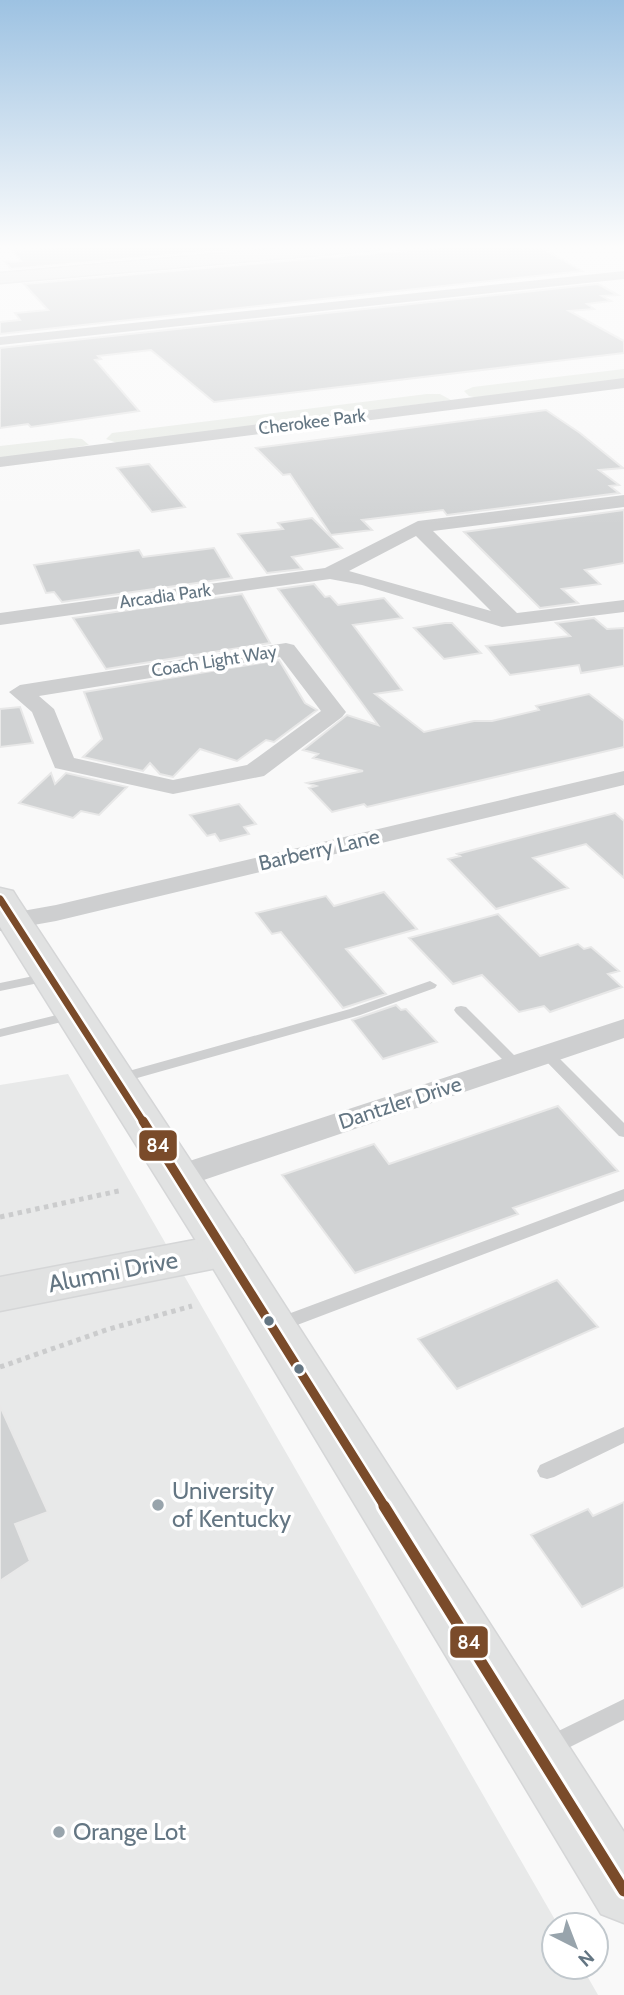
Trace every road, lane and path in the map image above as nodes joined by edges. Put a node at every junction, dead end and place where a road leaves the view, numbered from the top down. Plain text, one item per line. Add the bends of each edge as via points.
1 (27, 338) edge
2 (0, 341) edge
3 (624, 366) edge
4 (624, 383) edge
5 (447, 388) junction
6 (379, 397) dead end
7 (468, 403) junction
8 (90, 433) dead end
9 (104, 449) junction
10 (0, 462) edge
11 (624, 501) edge
12 (418, 527) junction
13 (330, 573) junction
14 (624, 606) edge
15 (0, 618) edge
16 (513, 621) junction
17 (10, 693) edge
18 (624, 778) edge
19 (4, 914) edge
20 (430, 985) dead end
21 (0, 987) edge
22 (60, 996) junction
23 (461, 1010) dead end
24 (624, 1028) edge
25 (0, 1032) edge
26 (547, 1054) junction
27 (515, 1064) junction
28 (114, 1080) junction
29 (624, 1132) edge
30 (177, 1177) junction
31 (123, 1190) dead end
32 (624, 1195) edge
33 (0, 1217) edge
34 (226, 1251) junction
35 (0, 1294) edge
36 (192, 1306) dead end
37 (272, 1327) junction
38 (0, 1367) edge
39 (624, 1434) edge
40 (547, 1471) dead end
41 (624, 1709) edge
42 (538, 1753) junction
43 (624, 1891) edge

1 - 2 street
3 - 5 street, Cherokee Park
4 - 7 street, Cherokee Park
5 - 6 street, Cherokee Park
5 - 7 street
7 - 9 street, Cherokee Park
8 - 9 street
9 - 10 street, Cherokee Park
11 - 12 street, Arcadia Park
12 - 13 street, Arcadia Park
12 - 16 street
13 - 15 street, Arcadia Park
13 - 16 street, Arcadia Park
14 - 16 street, Arcadia Park
17 - 17 street, Coach Light Way via 42,709 64,763 173,786 255,771 334,712 286,650
18 - 19 street, Barberry Lane
19 - 22 main road
20 - 28 lane via 355,1012
21 - 22 lane
22 - 25 lane
22 - 28 main road
23 - 27 lane
24 - 26 street, Dantzler Drive
26 - 27 street, Dantzler Drive
26 - 29 lane
27 - 30 street, Dantzler Drive
28 - 30 main road
30 - 34 main road
31 - 33 path
32 - 37 lane
34 - 35 main road, Alumni Drive
34 - 37 main road
36 - 38 path
37 - 42 main road
39 - 40 lane
41 - 42 lane
42 - 43 main road

